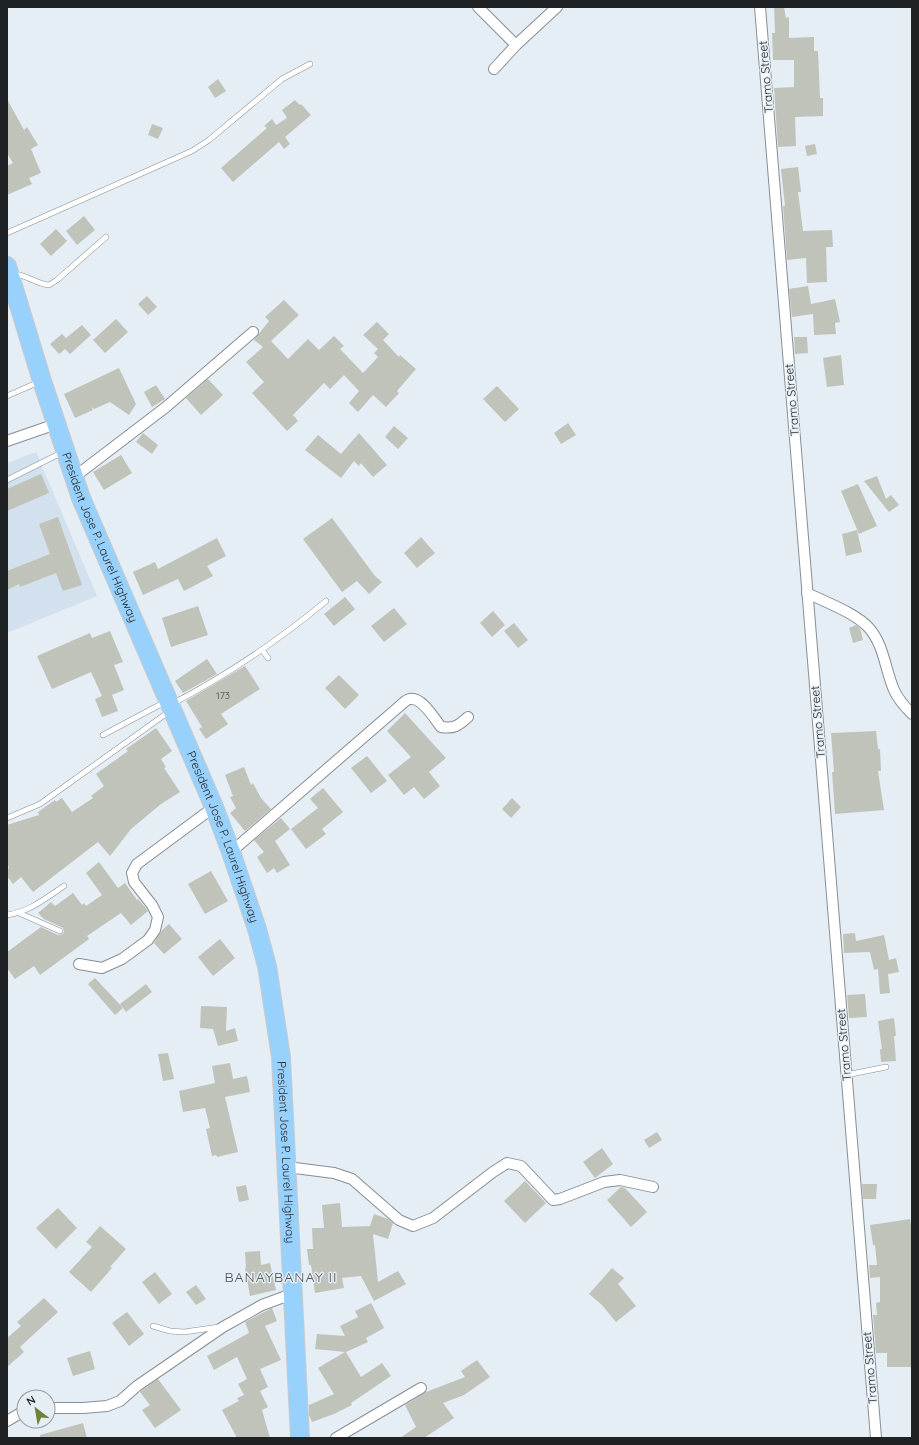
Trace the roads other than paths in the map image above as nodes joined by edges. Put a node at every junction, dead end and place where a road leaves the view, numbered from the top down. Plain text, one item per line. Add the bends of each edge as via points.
1 (478, 7) edge
2 (557, 7) edge
3 (760, 7) edge
4 (516, 45) junction
5 (310, 64) dead end
6 (494, 69) dead end
7 (7, 233) edge
8 (106, 237) dead end
9 (8, 270) edge
10 (253, 332) dead end
11 (42, 381) junction
12 (7, 396) edge
13 (56, 424) junction
14 (7, 441) edge
15 (64, 452) junction
16 (73, 478) junction
17 (7, 480) edge
18 (807, 593) junction
19 (326, 601) dead end
20 (262, 650) junction
21 (268, 658) dead end
22 (171, 705) junction
23 (912, 714) edge
24 (468, 717) dead end
25 (103, 736) dead end
26 (214, 807) junction
27 (7, 818) edge
28 (231, 852) junction
29 (64, 886) dead end
30 (19, 913) junction
31 (7, 915) edge
32 (60, 932) dead end
33 (79, 964) dead end
34 (886, 1067) dead end
35 (846, 1075) junction
36 (287, 1167) junction
37 (654, 1187) dead end
38 (292, 1294) junction
39 (153, 1326) dead end
40 (223, 1326) junction
41 (421, 1388) dead end
42 (56, 1408) edge
43 (16, 1416) edge
44 (7, 1421) edge
45 (300, 1438) edge
46 (336, 1438) edge
47 (876, 1438) edge

1 - 4 street
2 - 4 street
3 - 18 street, Tramo Street
4 - 6 street
5 - 7 lane via 282,79 209,140 192,151
8 - 9 lane via 49,285
9 - 11 highway, President Jose P. Laurel Highway
10 - 16 street via 166,407
11 - 12 lane
11 - 13 highway, President Jose P. Laurel Highway
13 - 14 street
13 - 15 highway, President Jose P. Laurel Highway
15 - 16 highway, President Jose P. Laurel Highway
15 - 17 lane
16 - 22 highway, President Jose P. Laurel Highway
18 - 23 street via 857,618 868,628 877,640 894,690
18 - 35 street, Tramo Street
19 - 20 lane
20 - 21 lane
20 - 22 lane
22 - 25 lane
22 - 26 highway, President Jose P. Laurel Highway
22 - 27 lane via 40,804
24 - 28 street via 459,725 450,728 440,727 423,704 410,699
26 - 28 highway, President Jose P. Laurel Highway
26 - 33 street via 137,864 132,873 134,882 158,917 155,930 148,940 122,959 102,968
28 - 36 highway, President Jose P. Laurel Highway via 257,929 266,966 281,1057
29 - 30 lane
30 - 31 lane
30 - 32 lane
34 - 35 lane
35 - 47 street, Tramo Street
36 - 37 street via 334,1172 352,1179 399,1220 413,1226 433,1218 507,1163 521,1166 553,1200 604,1182 620,1180
36 - 38 highway, President Jose P. Laurel Highway
38 - 40 street via 262,1305
38 - 45 highway, President Jose P. Laurel Highway
39 - 40 lane via 184,1332
40 - 42 street via 137,1386 120,1401 107,1406
41 - 46 street
43 - 44 street

